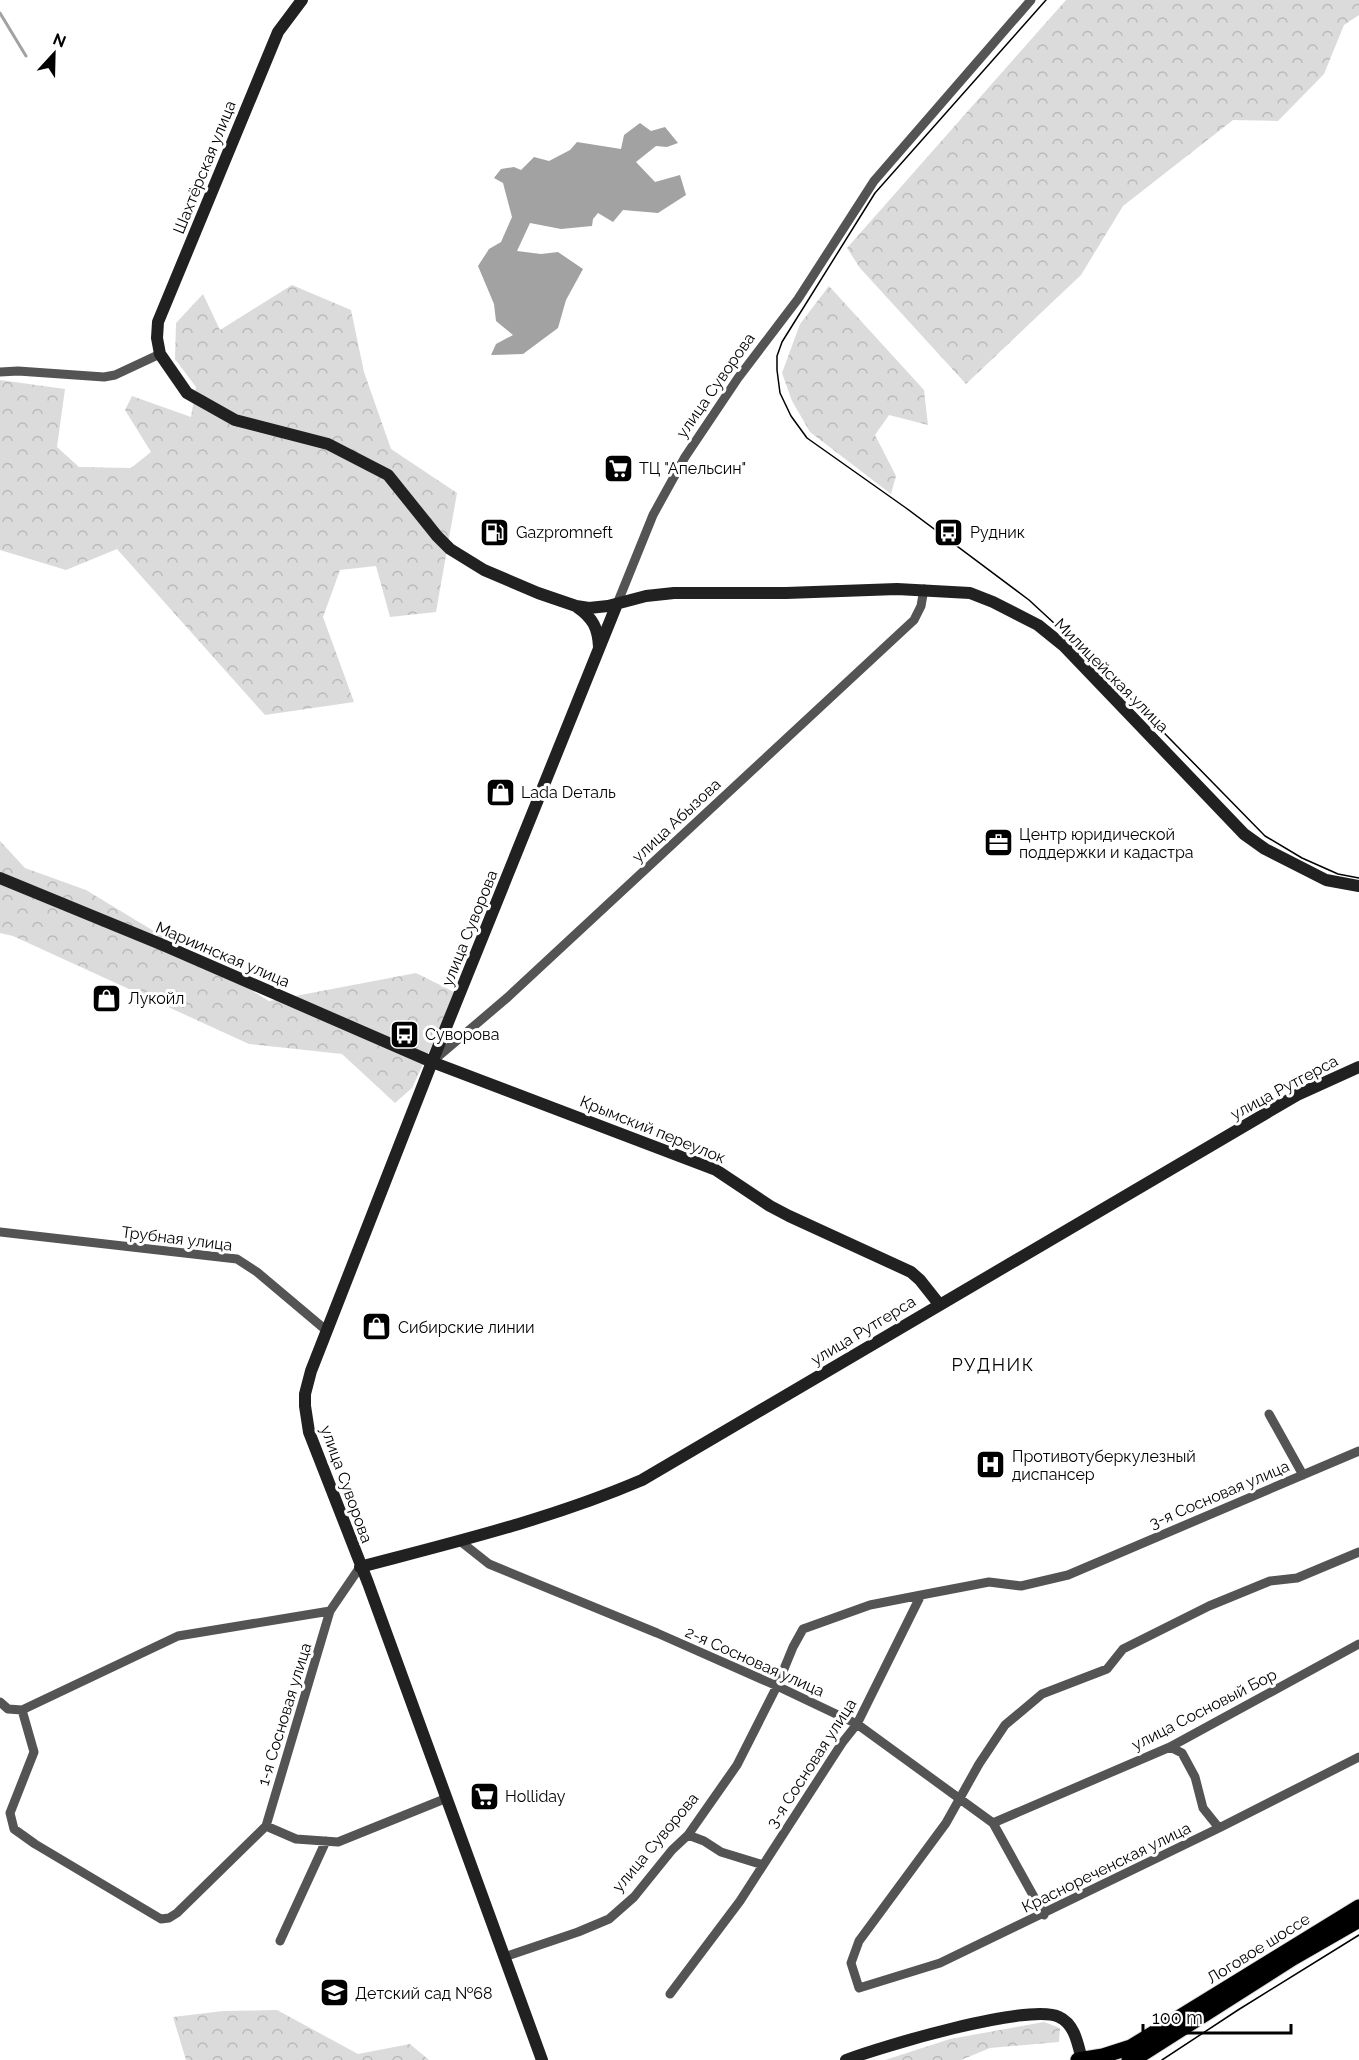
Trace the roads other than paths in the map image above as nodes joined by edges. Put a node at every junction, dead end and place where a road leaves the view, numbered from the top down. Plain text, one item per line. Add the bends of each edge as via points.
1 (302, 0) edge
2 (1031, 0) edge
3 (160, 354) junction
4 (0, 372) edge
5 (924, 589) junction
6 (617, 604) junction
7 (576, 606) junction
8 (599, 649) junction
9 (0, 878) edge
10 (1359, 886) edge
11 (432, 1062) junction
12 (1359, 1067) edge
13 (0, 1232) edge
14 (939, 1305) junction
15 (327, 1331) junction
16 (1269, 1414) dead end
17 (1359, 1450) edge
18 (1303, 1474) junction
19 (460, 1541) junction
20 (1359, 1552) edge
21 (360, 1567) junction
22 (921, 1595) junction
23 (330, 1611) junction
24 (1359, 1644) edge
25 (777, 1686) junction
26 (0, 1702) edge
27 (22, 1710) junction
28 (857, 1724) junction
29 (1170, 1746) junction
30 (1359, 1757) edge
31 (447, 1798) junction
32 (960, 1799) junction
33 (993, 1823) junction
34 (266, 1826) junction
35 (1219, 1828) junction
36 (688, 1835) junction
37 (326, 1841) junction
38 (763, 1865) junction
39 (1359, 1906) edge
40 (1044, 1915) junction
41 (1359, 1920) edge
42 (280, 1941) dead end
43 (504, 1957) junction
44 (670, 1994) dead end
45 (542, 2060) edge
46 (846, 2060) edge
47 (1080, 2060) edge
48 (1129, 2060) edge

1 - 3 main road, Шахтёрская улица via 278,32 158,322
2 - 6 street, улица Суворова via 874,181 798,300 738,378 685,457 653,515
3 - 4 street via 104,377
3 - 7 main road via 187,393 235,420 328,444 388,475 437,536 462,558
5 - 6 main road, Милицейская улица via 674,593
5 - 10 main road, Милицейская улица via 970,593 1038,625 1064,646 1244,834 1326,880
5 - 11 street, улица Абызова via 914,620 508,997
6 - 7 main road, Милицейская улица via 598,608
6 - 8 main road, улица Суворова
7 - 8 main road via 594,623
8 - 11 main road, улица Суворова
9 - 11 main road, Мариинская улица
11 - 14 main road, Крымский переулок via 716,1170 789,1216 911,1272
11 - 15 main road, улица Суворова
12 - 14 main road, улица Рутгерса via 1297,1095
13 - 15 street, Трубная улица via 237,1259
14 - 19 main road, улица Рутгерса via 642,1480 567,1509
15 - 21 main road, улица Суворова via 305,1394 306,1419
16 - 18 street
17 - 18 street, 3-я Сосновая улица
18 - 22 street, 3-я Сосновая улица via 1068,1575 1021,1586 989,1582
19 - 21 main road, улица Рутгерса
19 - 25 street, 2-я Сосновая улица via 489,1564
20 - 32 street via 1297,1578 1270,1581 1209,1606 1124,1649 1107,1669 1042,1694 1005,1725
21 - 23 street, 1-я Сосновая улица
21 - 31 main road, улица Суворова
22 - 25 street, улица Суворова via 870,1605 803,1629
22 - 28 street, 3-я Сосновая улица
23 - 27 street via 178,1636
23 - 34 street, 1-я Сосновая улица
24 - 29 street, улица Сосновый Бор
25 - 28 street, 2-я Сосновая улица
25 - 36 street, улица Суворова via 737,1765
26 - 27 street via 8,1709
27 - 34 street via 34,1752 10,1813 14,1829 161,1919 177,1913
28 - 32 street, 2-я Сосновая улица
28 - 38 street, 3-я Сосновая улица
29 - 33 street, улица Сосновый Бор
29 - 35 street via 1182,1753 1195,1778 1203,1808
30 - 35 street, Краснореченская улица
31 - 37 street via 338,1842
31 - 43 main road, улица Суворова
32 - 33 street, 2-я Сосновая улица
32 - 40 street, Краснореченская улица via 859,1941 850,1963 859,1988 940,1963
33 - 40 street, 2-я Сосновая улица
34 - 37 street via 297,1839
35 - 40 street, Краснореченская улица
36 - 38 street via 721,1852
36 - 43 street, улица Суворова via 634,1897 609,1919
37 - 42 street
38 - 44 street, 3-я Сосновая улица
39 - 47 main road, Логовое шоссе via 1131,2047
41 - 48 main road, Логовое шоссе
43 - 45 main road, улица Суворова
46 - 47 main road via 958,2027 1043,2013 1062,2018 1068,2024 1077,2040

